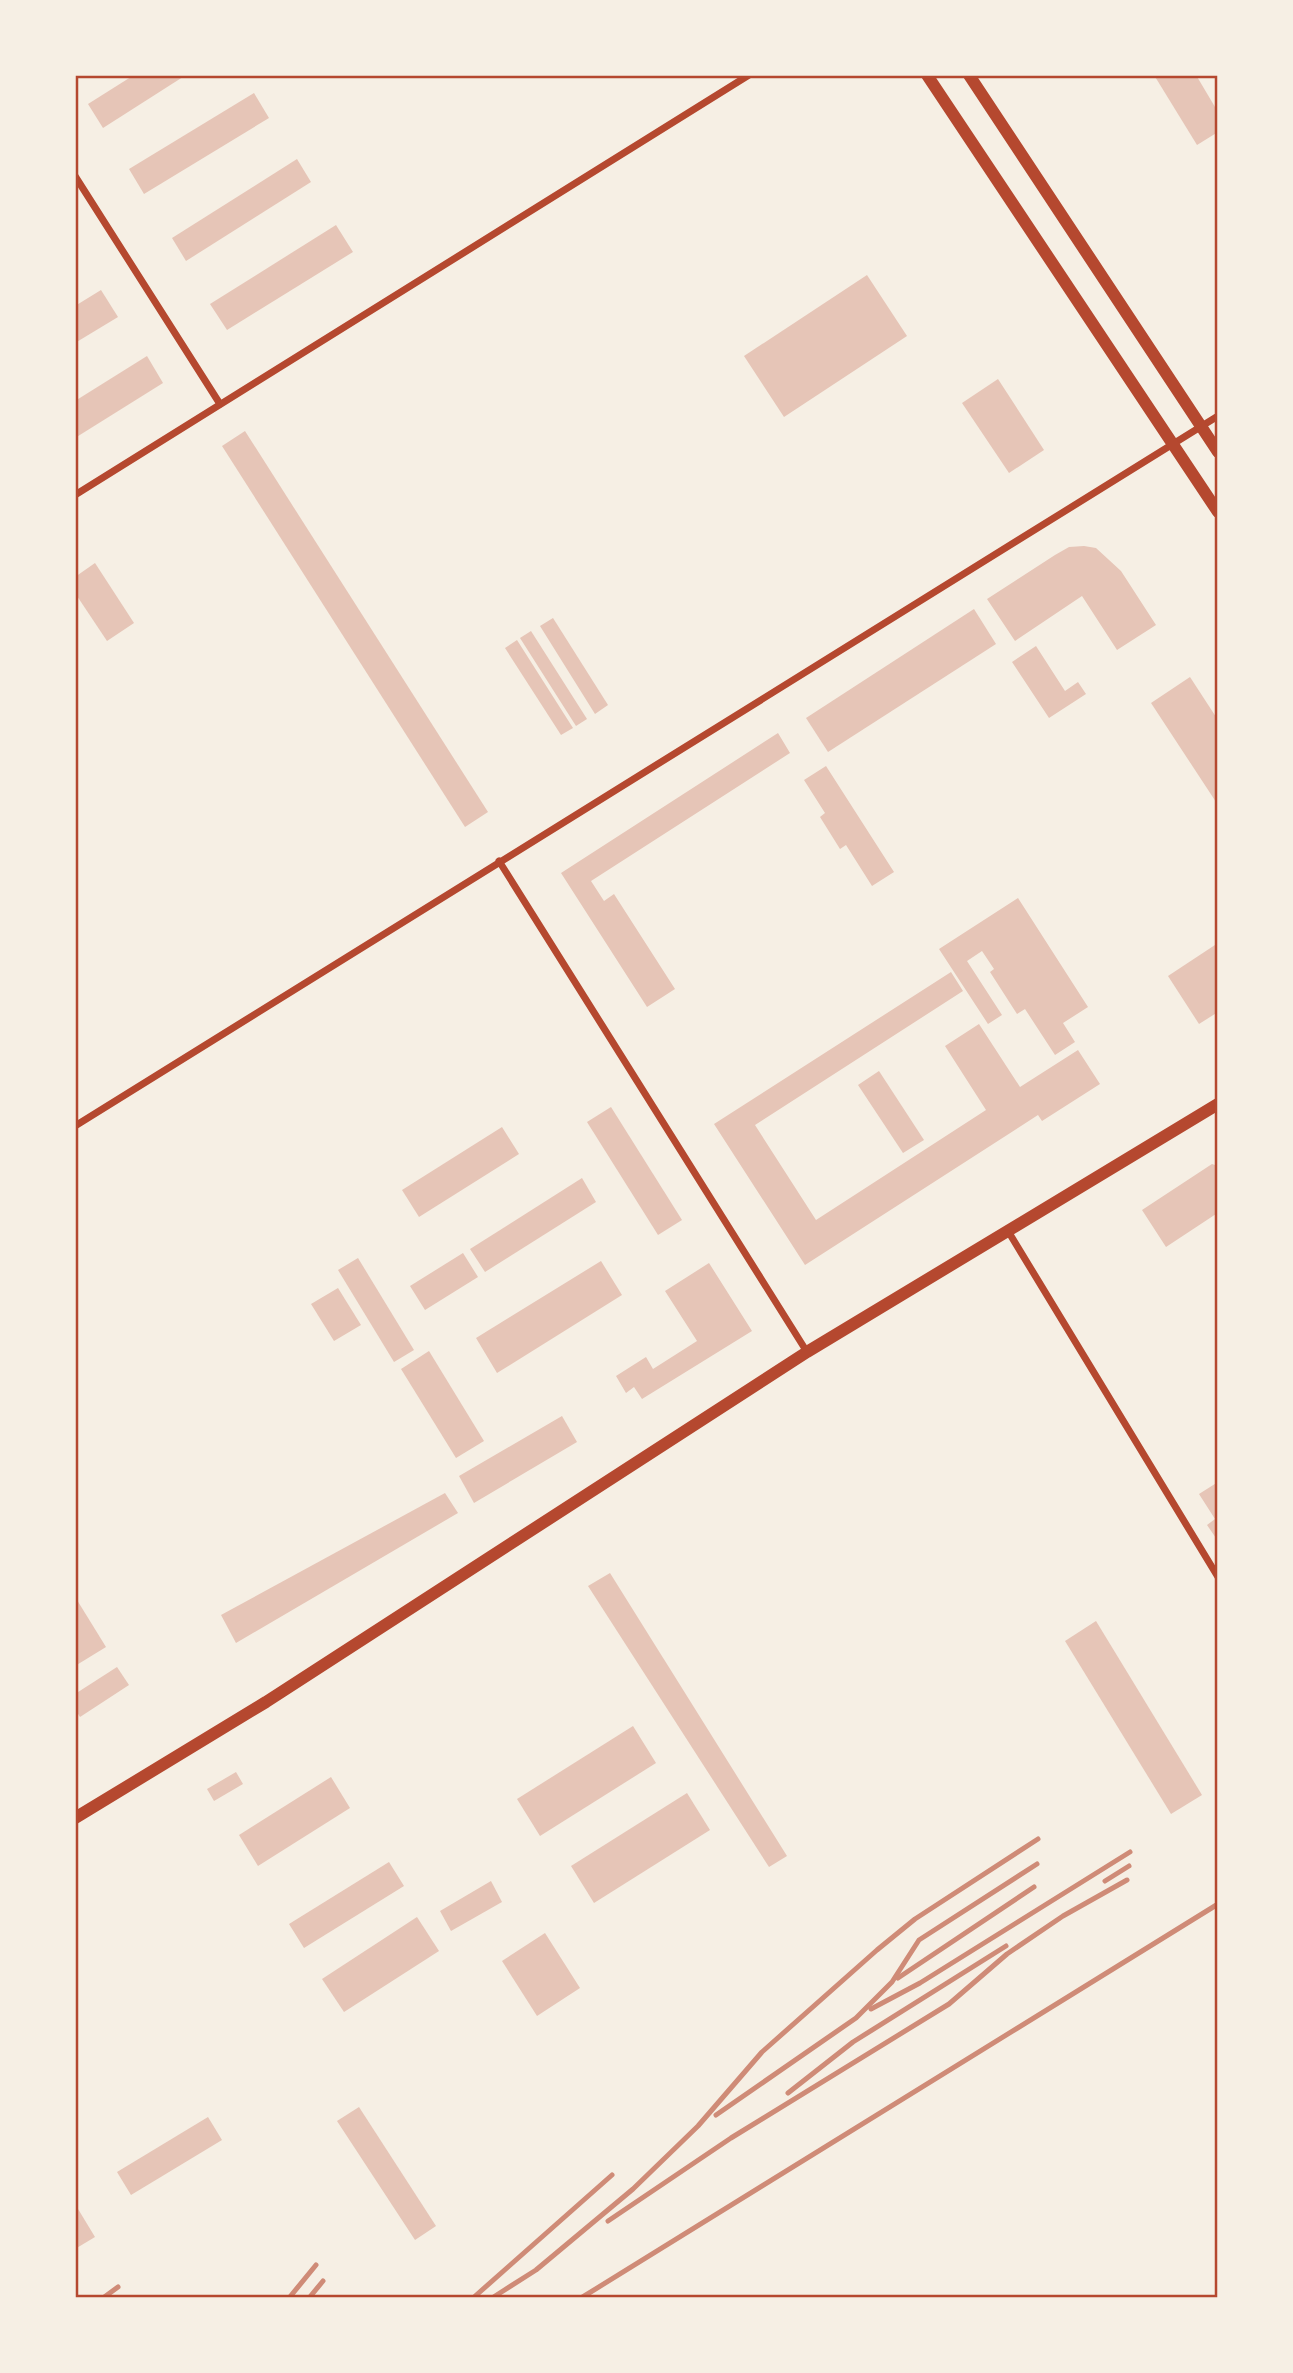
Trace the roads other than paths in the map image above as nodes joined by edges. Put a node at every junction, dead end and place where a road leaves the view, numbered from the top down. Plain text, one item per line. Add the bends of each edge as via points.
1 (749, 75) edge
2 (927, 75) edge
3 (969, 75) edge
4 (75, 176) edge
5 (220, 404) junction
6 (1218, 416) edge
7 (1201, 426) junction
8 (1173, 444) junction
9 (1218, 452) edge
10 (75, 495) edge
11 (1218, 512) edge
12 (499, 861) junction
13 (1217, 1107) edge
14 (75, 1126) edge
15 (1008, 1231) junction
16 (807, 1352) junction
17 (1218, 1577) edge
18 (75, 1818) edge

1 - 5 street
2 - 8 main road
3 - 7 main road
4 - 5 street
5 - 10 street
6 - 7 street
7 - 8 street
7 - 9 main road
8 - 11 main road
8 - 12 street
12 - 14 street
12 - 16 street
13 - 15 main road
15 - 16 main road
15 - 17 street
16 - 18 main road via 266,1702

